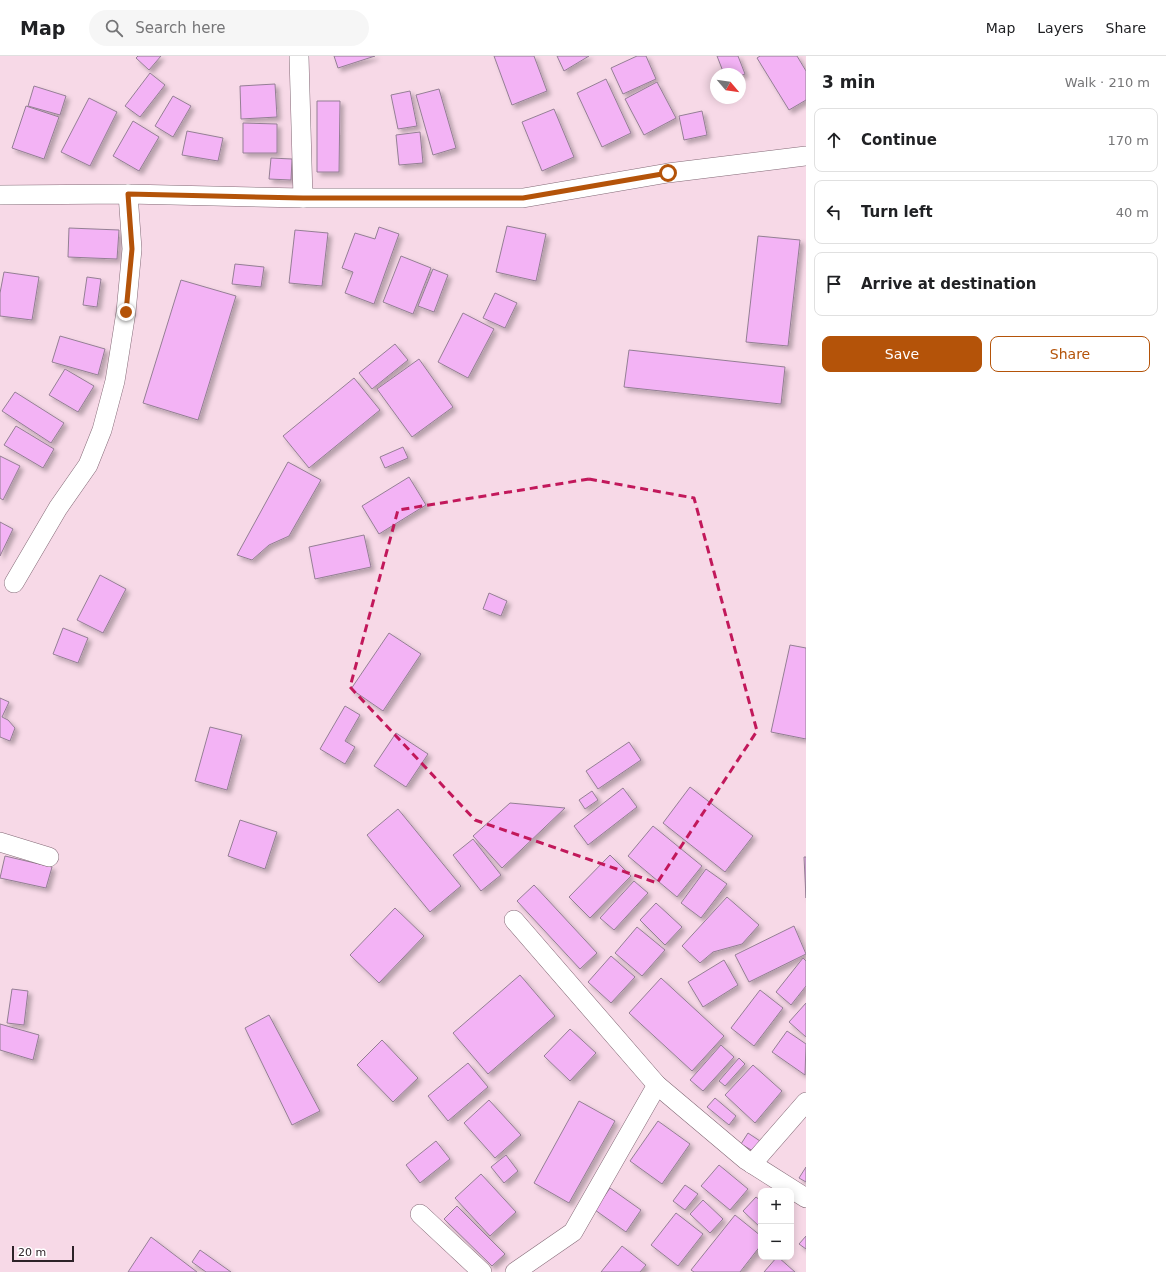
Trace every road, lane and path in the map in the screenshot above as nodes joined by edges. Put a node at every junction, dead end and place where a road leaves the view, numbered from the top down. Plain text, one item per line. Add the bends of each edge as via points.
1 (299, 56) edge
2 (806, 156) edge
3 (128, 194) junction
4 (0, 195) edge
5 (303, 198) junction
6 (14, 583) dead end
7 (0, 842) edge
8 (49, 857) dead end
9 (514, 920) dead end
10 (657, 1085) junction
11 (806, 1102) edge
12 (752, 1164) junction
13 (806, 1198) edge
14 (420, 1214) dead end
15 (482, 1272) edge
16 (514, 1272) edge

1 - 5 street
2 - 5 street via 668,173 523,198
3 - 4 street
3 - 5 street
3 - 6 street via 132,249 126,312 115,381 102,430 88,465 58,508
7 - 8 street
9 - 10 street
10 - 12 street
10 - 16 street via 573,1232
11 - 12 street
12 - 13 street
14 - 15 street

